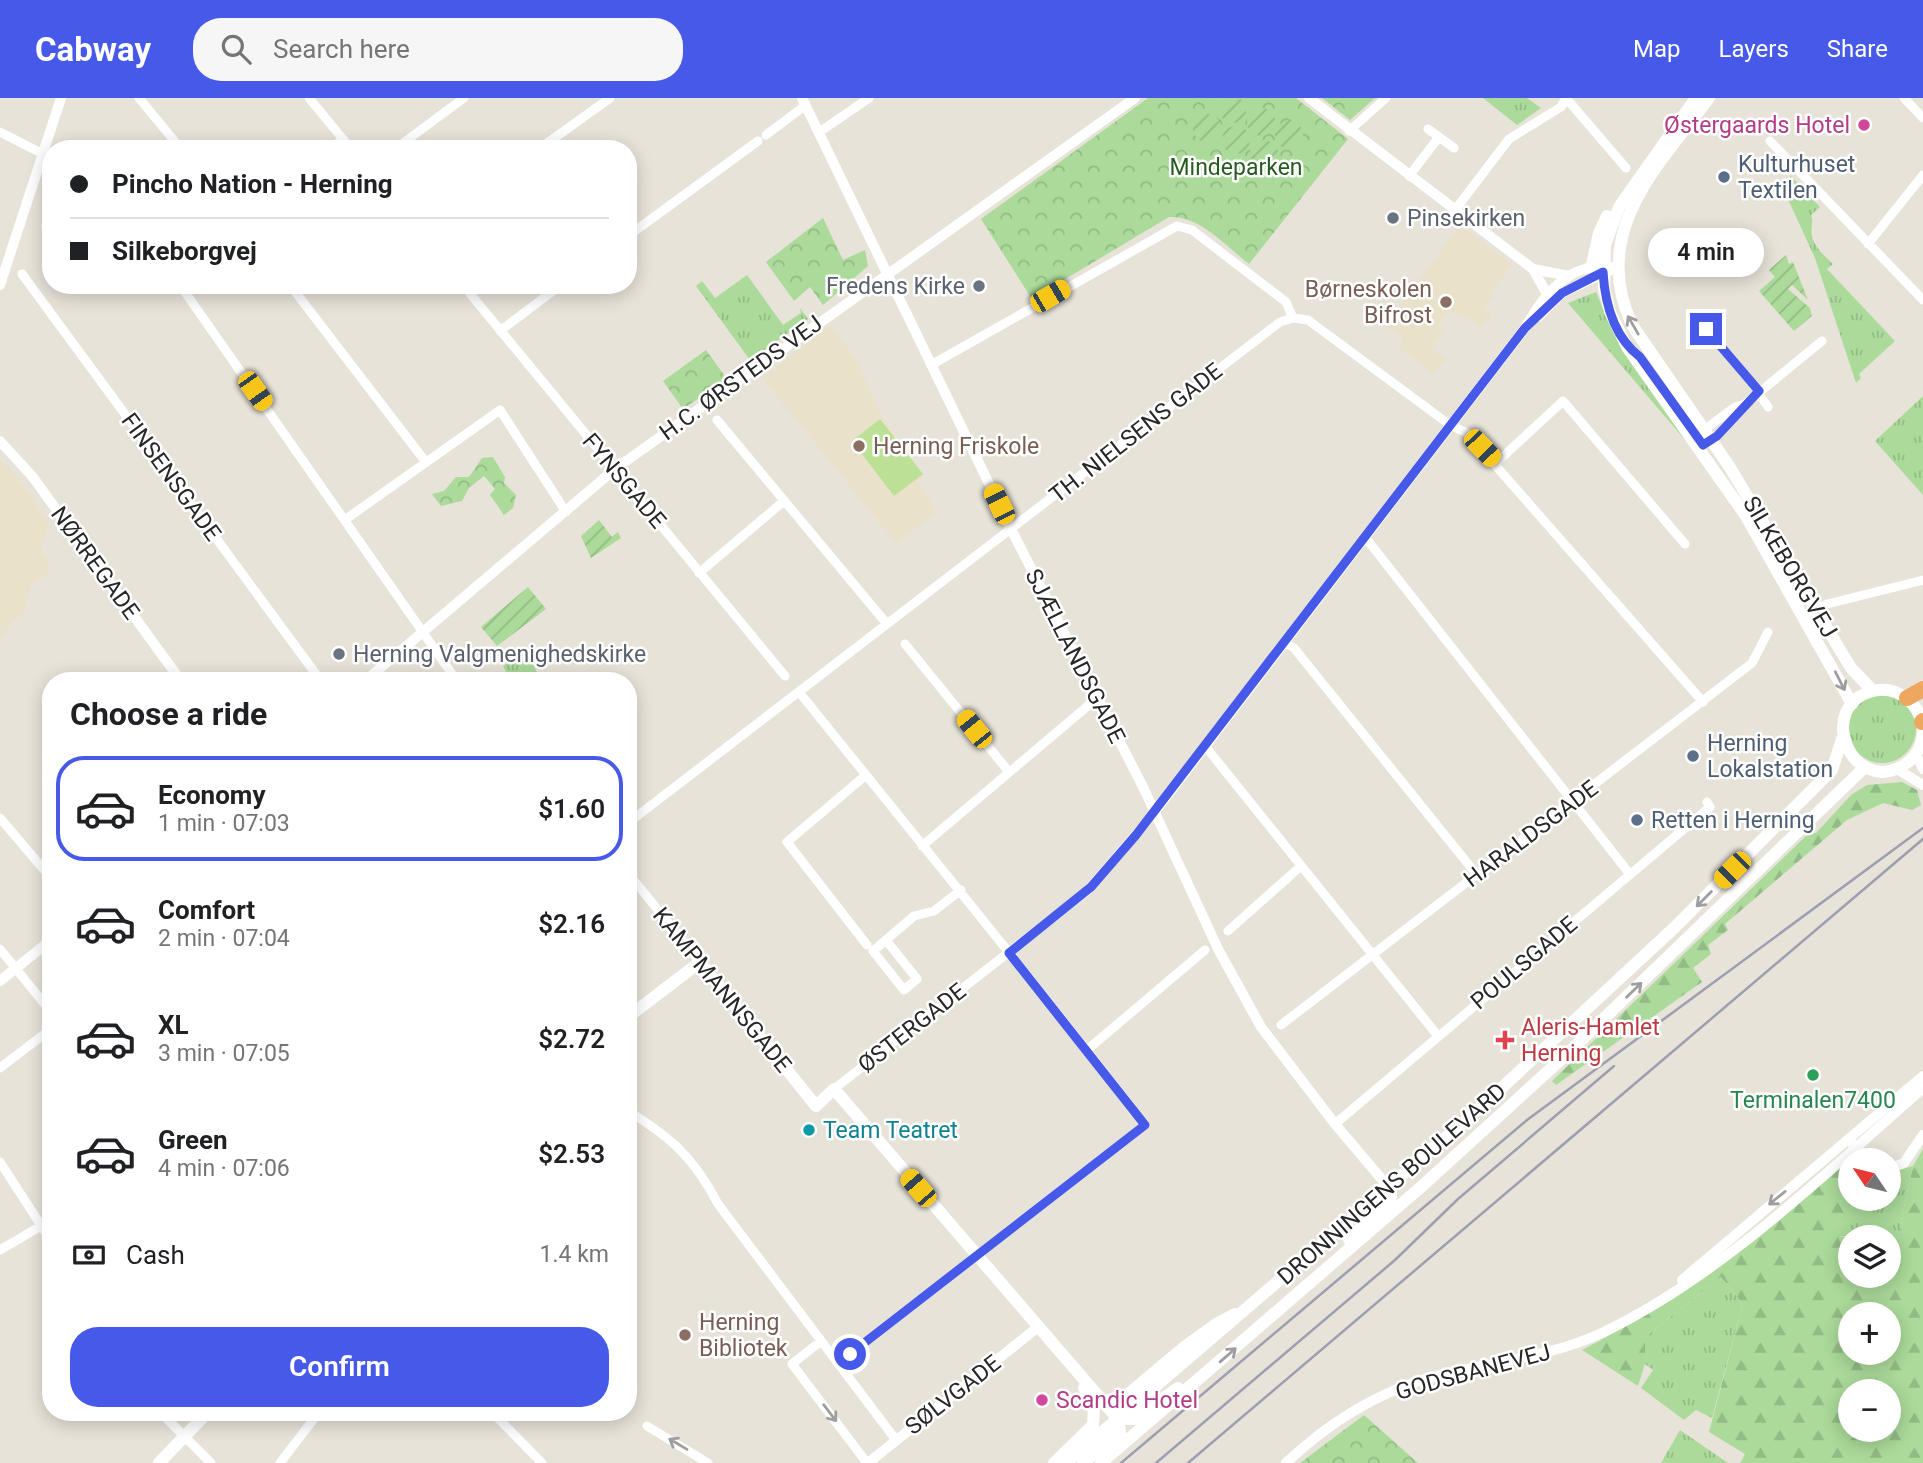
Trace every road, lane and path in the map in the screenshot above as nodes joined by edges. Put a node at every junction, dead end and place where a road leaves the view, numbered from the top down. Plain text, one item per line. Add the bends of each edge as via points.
1 (61, 98) edge
2 (139, 98) edge
3 (309, 98) edge
4 (610, 98) edge
5 (869, 98) edge
6 (1135, 98) edge
7 (1309, 98) edge
8 (1386, 98) edge
9 (1566, 98) edge
10 (1696, 98) edge
11 (1709, 98) edge
12 (1904, 98) edge
13 (458, 100) edge
14 (804, 102) edge
15 (1923, 118) edge
16 (1428, 129) dead end
17 (1349, 131) junction
18 (0, 132) edge
19 (818, 133) junction
20 (1439, 137) junction
21 (343, 139) edge
22 (48, 140) edge
23 (174, 140) edge
24 (407, 140) edge
25 (552, 140) edge
26 (1770, 141) dead end
27 (1454, 148) dead end
28 (42, 154) edge
29 (42, 158) edge
30 (1626, 168) dead end
31 (1923, 175) edge
32 (1409, 176) junction
33 (1455, 210) junction
34 (637, 229) edge
35 (1868, 244) junction
36 (1599, 267) junction
37 (1618, 268) junction
38 (1533, 269) junction
39 (886, 272) junction
40 (22, 274) dead end
41 (1569, 276) junction
42 (0, 285) edge
43 (186, 294) edge
44 (297, 294) edge
45 (470, 294) edge
46 (549, 294) edge
47 (1547, 294) junction
48 (1923, 300) edge
49 (1293, 318) junction
50 (1525, 328) junction
51 (1706, 329) dead end
52 (500, 331) junction
53 (1822, 341) dead end
54 (1627, 347) junction
55 (931, 365) junction
56 (1759, 392) junction
57 (1768, 407) dead end
58 (717, 420) dead end
59 (1450, 425) junction
60 (1704, 437) junction
61 (2, 444) edge
62 (425, 461) junction
63 (1496, 463) junction
64 (615, 469) junction
65 (784, 501) junction
66 (566, 512) junction
67 (1746, 516) junction
68 (346, 519) junction
69 (1012, 529) junction
70 (1365, 537) junction
71 (1685, 544) dead end
72 (699, 573) junction
73 (1923, 580) edge
74 (1816, 608) junction
75 (1804, 615) junction
76 (887, 624) junction
77 (424, 632) junction
78 (1768, 632) dead end
79 (1284, 642) junction
80 (905, 644) dead end
81 (174, 672) edge
82 (314, 672) edge
83 (377, 672) edge
84 (451, 672) edge
85 (785, 676) dead end
86 (1923, 689) edge
87 (1873, 691) junction
88 (799, 692) junction
89 (1907, 698) junction
90 (1096, 699) junction
91 (1703, 702) junction
92 (1852, 704) junction
93 (1923, 721) edge
94 (1923, 728) edge
95 (1923, 733) edge
96 (1842, 739) junction
97 (1205, 746) junction
98 (1916, 754) junction
99 (1865, 768) junction
100 (1897, 769) junction
101 (1923, 769) edge
102 (1009, 772) junction
103 (866, 775) junction
104 (1923, 785) edge
105 (1707, 802) dead end
106 (1574, 803) junction
107 (1154, 813) junction
108 (637, 816) edge
109 (0, 818) edge
110 (922, 846) junction
111 (1301, 866) junction
112 (42, 867) edge
113 (1629, 873) junction
114 (1477, 875) junction
115 (637, 884) edge
116 (961, 890) junction
117 (1228, 931) dead end
118 (886, 940) junction
119 (867, 945) dead end
120 (42, 947) edge
121 (0, 949) edge
122 (1205, 950) dead end
123 (1009, 953) junction
124 (1372, 955) junction
125 (700, 962) junction
126 (15, 968) junction
127 (0, 981) edge
128 (42, 1001) edge
129 (637, 1010) edge
130 (1281, 1025) dead end
131 (42, 1036) edge
132 (1438, 1036) junction
133 (1087, 1050) junction
134 (0, 1068) edge
135 (1923, 1076) edge
136 (1923, 1088) edge
137 (834, 1089) junction
138 (816, 1106) joint
139 (637, 1117) edge
140 (1335, 1124) junction
141 (1923, 1135) edge
142 (1852, 1144) junction
143 (1856, 1148) edge
144 (0, 1162) edge
145 (1901, 1164) edge
146 (1421, 1187) junction
147 (1390, 1189) junction
148 (41, 1226) joint
149 (0, 1250) edge
150 (978, 1256) junction
151 (1328, 1269) junction
152 (1252, 1307) junction
153 (1038, 1326) junction
154 (821, 1341) junction
155 (850, 1354) dead end
156 (1080, 1378) junction
157 (1194, 1384) junction
158 (1101, 1400) junction
159 (1118, 1419) junction
160 (169, 1421) edge
161 (200, 1421) edge
162 (312, 1421) edge
163 (501, 1421) edge
164 (647, 1426) dead end
165 (185, 1437) junction
166 (896, 1440) junction
167 (159, 1463) edge
168 (211, 1463) edge
169 (280, 1463) edge
170 (542, 1463) edge
171 (709, 1463) edge
172 (867, 1463) edge
173 (1054, 1463) edge
174 (1066, 1463) edge
175 (1083, 1463) edge
176 (1101, 1463) edge
177 (1286, 1463) edge

1 - 22 street
2 - 23 street
3 - 21 street
4 - 25 street
5 - 19 street
6 - 39 street, H.C. ØRSTEDS VEJ
7 - 17 street
8 - 17 street
9 - 30 street
9 - 33 street via 1561,107 1508,139
10 - 36 main road via 1606,219
11 - 37 main road, SILKEBORGVEJ via 1638,192 1628,212
12 - 15 street
13 - 24 street
14 - 19 street, SJÆLLANDSGADE
14 - 34 street
16 - 20 street
17 - 32 street
18 - 28 street
19 - 39 street, SJÆLLANDSGADE
20 - 27 street
20 - 32 street
26 - 35 street
29 - 42 street
31 - 35 street
32 - 33 street
33 - 38 street
35 - 48 street
36 - 37 street
36 - 41 street
36 - 50 street
36 - 54 main road, SILKEBORGVEJ via 1610,312
60 -> 37 main road, SILKEBORGVEJ via 1632,325 1623,306
38 - 41 street
38 - 47 street
39 - 55 street, SJÆLLANDSGADE
39 - 64 street, H.C. ØRSTEDS VEJ
40 - 82 street, FINSENSGADE
41 - 47 street
43 - 68 street
44 - 62 street
45 - 52 street, FYNSGADE
46 - 52 street
47 - 50 street
49 - 55 street via 1286,302 1192,230 1177,226
49 - 59 street via 1308,320
49 - 69 street, TH. NIELSENS GADE via 1280,322
50 - 59 street
51 - 56 street
52 - 64 street, FYNSGADE
53 - 56 street
54 - 60 main road, SILKEBORGVEJ
54 - 67 main road, SILKEBORGVEJ
55 - 69 street, SJÆLLANDSGADE
56 - 57 street
56 - 60 street
58 - 65 street
59 - 63 street via 1467,433
59 - 70 street
60 - 67 main road, SILKEBORGVEJ
60 - 74 main road, SILKEBORGVEJ
61 - 81 street, NØRREGADE via 32,476
62 - 66 street via 500,410
62 - 68 street
63 - 71 street via 1563,401
63 - 91 street
64 - 66 street, H.C. ØRSTEDS VEJ
64 - 72 street, FYNSGADE
65 - 72 street
65 - 76 street
66 - 77 street, H.C. ØRSTEDS VEJ
67 - 75 main road, SILKEBORGVEJ
68 - 77 street
69 - 76 street, TH. NIELSENS GADE
69 - 90 street, SJÆLLANDSGADE
70 - 79 street
70 - 106 street
72 - 85 street, FYNSGADE
73 - 74 street
74 - 75 street
74 - 87 main road, SILKEBORGVEJ via 1851,668
75 -> 92 main road, SILKEBORGVEJ
76 - 88 street, TH. NIELSENS GADE
77 - 83 street, H.C. ØRSTEDS VEJ
77 - 84 street
78 - 91 street, HARALDSGADE via 1752,663
79 - 97 street
79 - 114 street via 1294,648
80 - 102 street
86 - 89 highway
87 - 89 main road via 1894,691
87 - 92 main road
88 - 103 street
88 - 108 street, TH. NIELSENS GADE
89 - 93 main road
90 - 102 street
90 - 107 street, SJÆLLANDSGADE
91 - 106 street, HARALDSGADE
92 - 96 main road, DRONNINGENS BOULEVARD via 1843,720
93 - 94 main road
95 - 98 main road
96 - 99 main road via 1854,760
96 -> 147 main road, DRONNINGENS BOULEVARD via 1832,770 1674,928
97 - 107 street
97 - 111 street
98 - 100 main road
98 - 101 street
99 - 100 main road
146 -> 99 main road, DRONNINGENS BOULEVARD
100 - 104 street
102 - 110 street
103 - 110 street
103 - 119 street via 787,842
105 - 113 street, POULSGADE via 1710,807
106 - 113 street
106 - 114 street, HARALDSGADE
107 - 123 street via 1091,887
107 - 140 street, SJÆLLANDSGADE via 1218,949 1261,1027
109 - 112 street
110 - 116 street
111 - 117 street
111 - 124 street
113 - 132 street, POULSGADE
114 - 124 street, HARALDSGADE
115 - 125 street, KAMPMANNSGADE
116 - 118 street via 934,911 914,916
116 - 123 street
118 - 118 street via 873,951 904,989 917,979
120 - 126 street
121 - 126 street
122 - 133 street
123 - 133 street
123 - 137 street, ØSTERGADE
124 - 130 street, HARALDSGADE
124 - 132 street
125 - 129 main road
125 - 138 main road, KAMPMANNSGADE
126 - 127 street
126 - 128 street
131 - 134 street
132 - 140 street, POULSGADE
133 - 150 street via 1145,1125
135 - 142 street, GODSBANEVEJ
136 - 142 street, GODSBANEVEJ
137 - 138 main road, ØSTERGADE
137 - 150 main road
139 - 154 street via 672,1139
140 - 147 street, SJÆLLANDSGADE
141 - 145 street
142 - 143 street
142 - 177 street, GODSBANEVEJ via 1746,1224 1668,1294 1632,1318 1571,1345 1403,1387 1352,1412
144 - 148 street
146 - 147 main road via 1402,1193
146 - 151 main road, DRONNINGENS BOULEVARD
147 - 151 main road via 1385,1206 1346,1243
147 - 152 main road, DRONNINGENS BOULEVARD
148 - 149 street
150 - 153 main road
150 - 155 street
157 -> 151 main road, DRONNINGENS BOULEVARD
152 - 158 main road via 1216,1324 1121,1400
152 - 159 main road, DRONNINGENS BOULEVARD
153 - 156 main road
153 - 166 street, SØLVGADE
154 - 166 street
154 -> 172 street via 792,1364
156 - 158 main road
156 - 173 main road via 1094,1406 1093,1425
157 - 159 main road via 1178,1388 1133,1419
157 - 176 main road, DRONNINGENS BOULEVARD
158 - 159 main road
159 - 174 main road, DRONNINGENS BOULEVARD
159 - 175 main road via 1120,1432
160 - 165 street
161 - 165 main road
162 - 169 street
163 - 170 street
171 -> 164 street
165 - 167 main road
165 - 168 street
166 - 172 street, SØLVGADE

